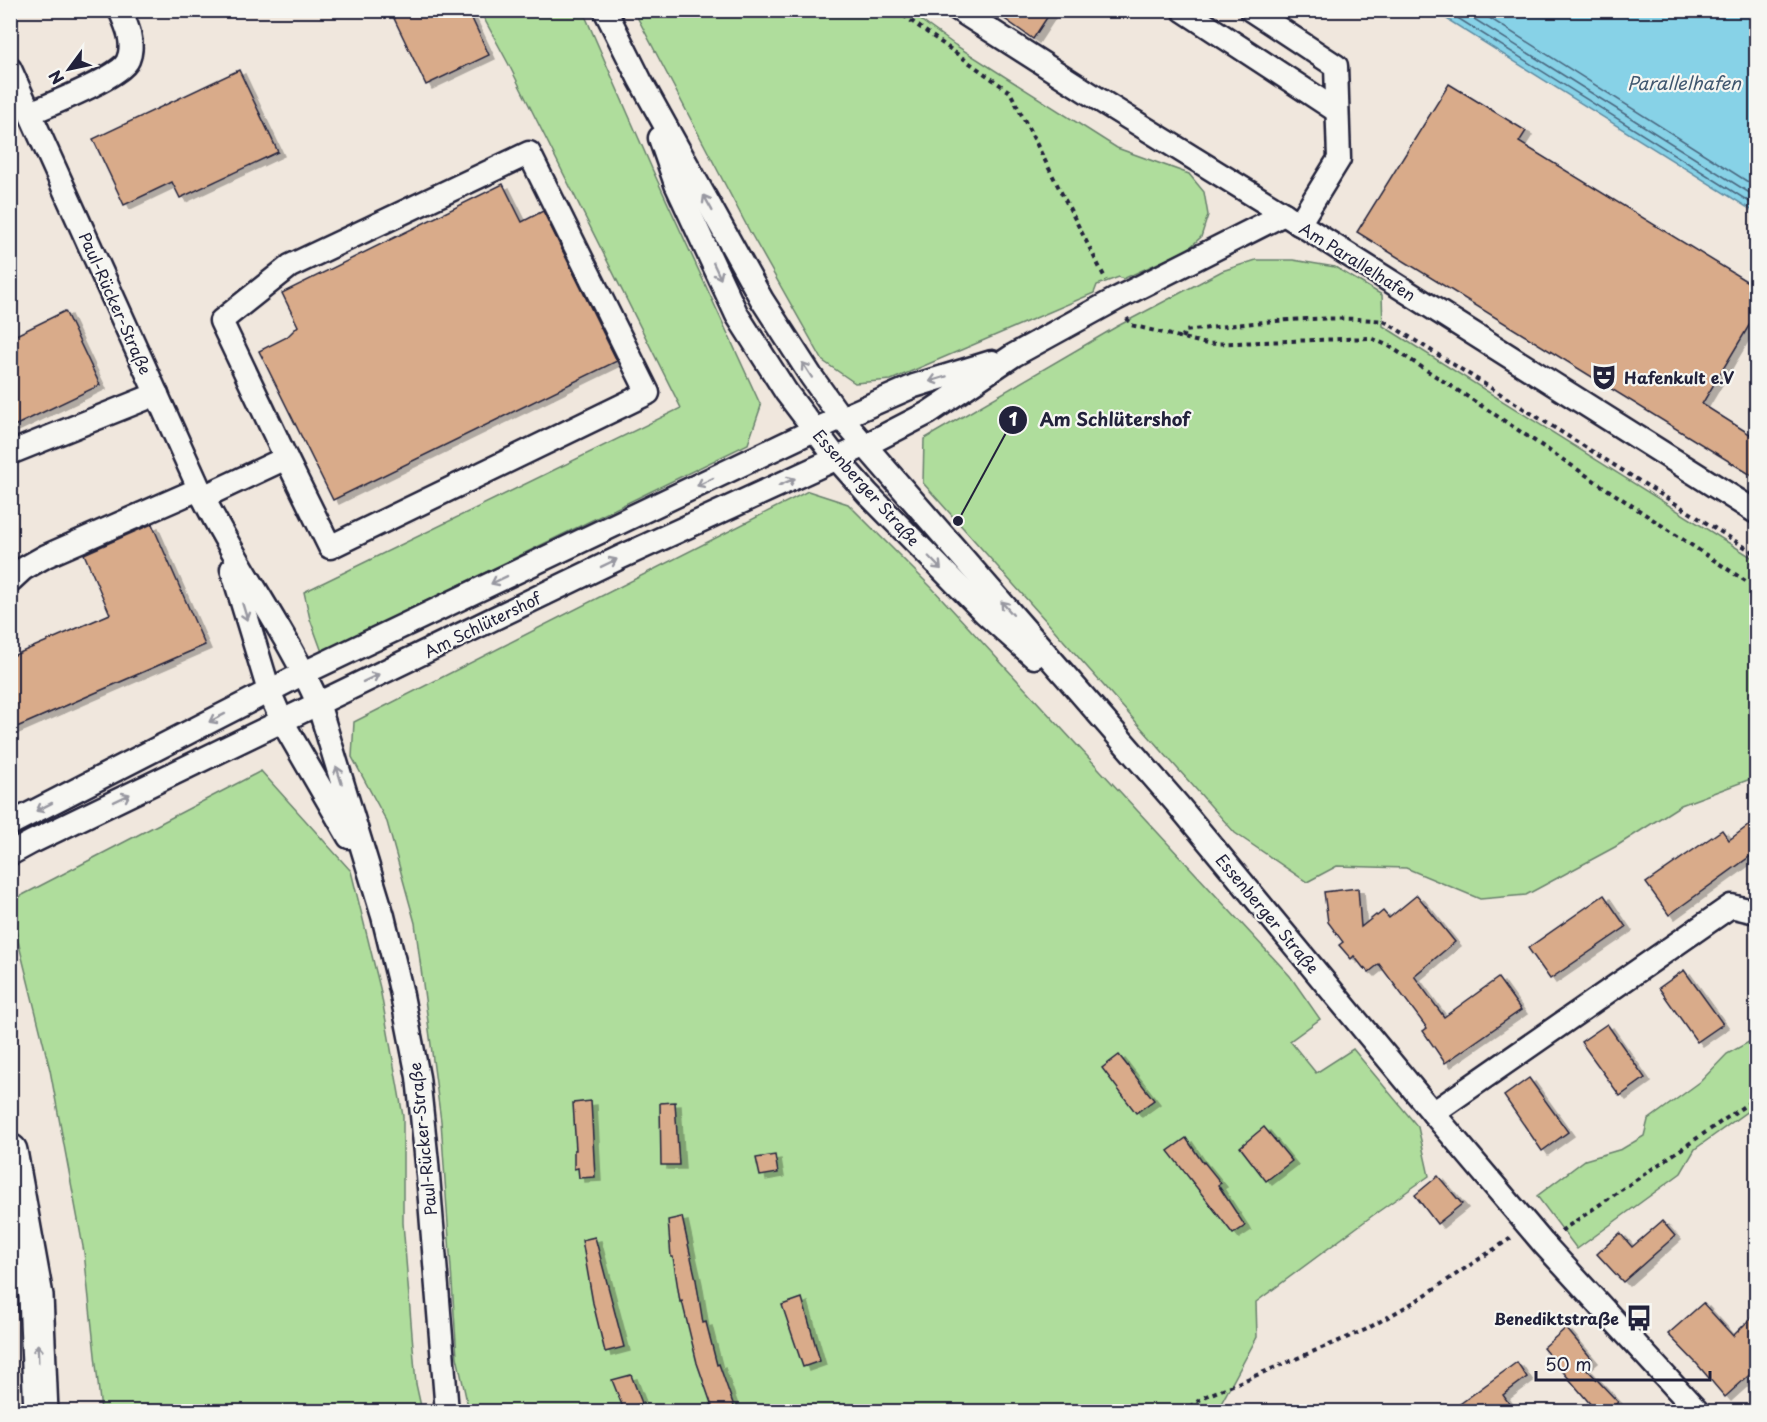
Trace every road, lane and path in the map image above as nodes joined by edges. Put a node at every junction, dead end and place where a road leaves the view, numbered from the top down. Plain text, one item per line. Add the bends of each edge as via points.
1 (120, 10) edge
2 (605, 10) edge
3 (896, 10) edge
4 (959, 10) edge
5 (1183, 10) edge
6 (1251, 10) edge
7 (10, 69) edge
8 (640, 80) junction
9 (1337, 111) junction
10 (30, 113) junction
11 (1291, 219) junction
12 (1113, 293) junction
13 (1182, 338) junction
14 (1014, 355) junction
15 (157, 394) junction
16 (842, 418) junction
17 (814, 430) junction
18 (866, 445) junction
19 (10, 453) edge
20 (286, 458) junction
21 (837, 459) junction
22 (201, 493) junction
23 (1756, 512) edge
24 (222, 536) junction
25 (1756, 554) edge
26 (10, 581) edge
27 (1756, 588) edge
28 (304, 673) junction
29 (269, 691) junction
30 (318, 703) junction
31 (1099, 716) junction
32 (282, 721) junction
33 (10, 824) edge
34 (10, 854) edge
35 (369, 871) junction
36 (1756, 912) edge
37 (1756, 1098) edge
38 (1433, 1113) junction
39 (10, 1151) edge
40 (1536, 1235) junction
41 (40, 1412) edge
42 (447, 1412) edge
43 (1182, 1412) edge
44 (1698, 1412) edge

1 - 10 street via 132,48 127,63 113,75
2 - 8 street, Essenberger Straße
3 - 12 path via 1010,92
4 - 11 street, Am Parallelhafen
5 - 9 street
6 - 9 street via 1336,66
7 - 10 street, Paul-Rücker-Straße
16 -> 8 street, Essenberger Straße via 762,300
8 -> 17 street, Essenberger Straße via 676,184 737,315
9 - 11 street via 1339,159
10 - 15 street, Paul-Rücker-Straße
11 - 12 street, Am Schlütershof
11 - 23 street, Am Parallelhafen
12 - 13 path via 1131,325
12 - 14 street, Am Schlütershof
13 - 25 path via 1185,331 1272,322 1353,318 1384,321
13 - 27 path via 1207,344 1371,338 1488,410
14 -> 16 street, Am Schlütershof via 914,386
14 - 18 street, Am Schlütershof via 928,413
15 - 19 street
15 - 22 street, Paul-Rücker-Straße
16 - 17 street, Am Schlütershof
16 - 18 street, Essenberger Straße
17 - 21 street, Essenberger Straße
17 -> 28 street, Am Schlütershof
18 - 21 street, Am Schlütershof
31 -> 18 street, Essenberger Straße
20 - 20 street via 221,321 290,266 529,153 648,393 330,547
20 - 22 street
30 -> 21 street, Am Schlütershof via 619,558
21 -> 31 street, Essenberger Straße via 985,613
22 - 24 street, Paul-Rücker-Straße
22 - 26 street via 46,556
24 - 28 street, Paul-Rücker-Straße
24 -> 29 street, Paul-Rücker-Straße
28 - 29 street, Am Schlütershof
28 - 30 street, Paul-Rücker-Straße
29 - 32 street, Paul-Rücker-Straße
29 -> 33 street, Am Schlütershof
30 - 32 street, Am Schlütershof
35 -> 30 street, Paul-Rücker-Straße
31 - 38 street, Essenberger Straße via 1178,805
34 -> 32 street, Am Schlütershof
32 - 35 street, Paul-Rücker-Straße
35 - 42 street, Paul-Rücker-Straße via 401,990 418,1077
36 - 38 street via 1731,906
37 - 40 path
38 - 40 street, Essenberger Straße
41 -> 39 highway via 36,1296
40 - 43 path via 1365,1330 1204,1397
40 - 44 street, Essenberger Straße

